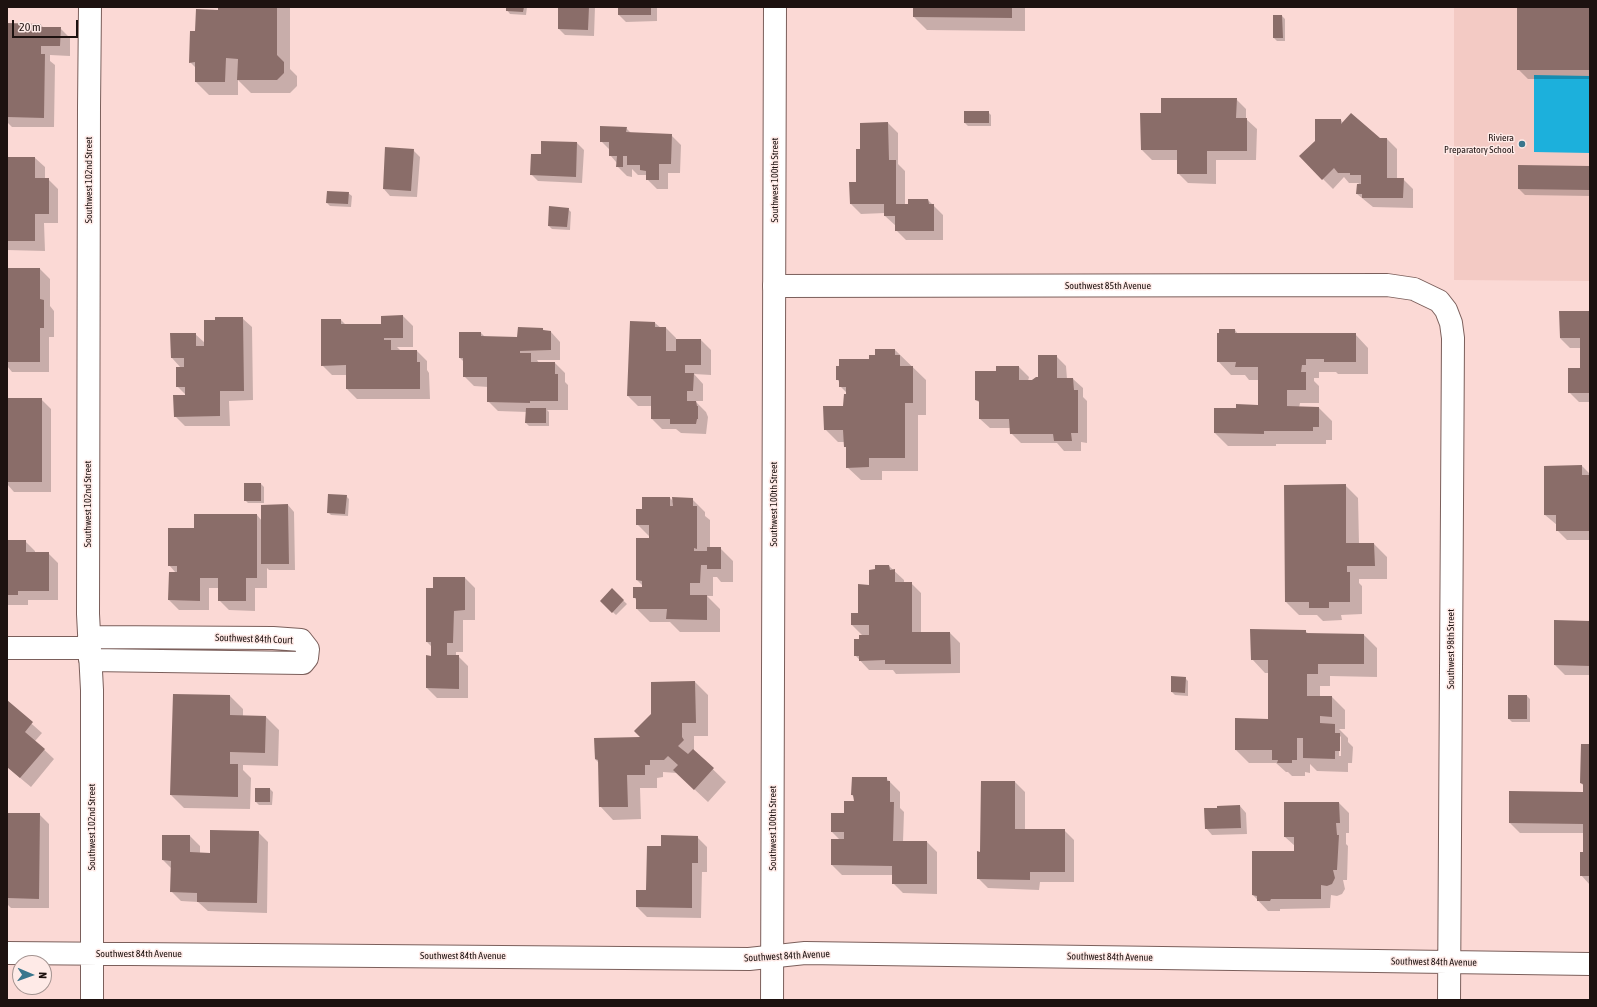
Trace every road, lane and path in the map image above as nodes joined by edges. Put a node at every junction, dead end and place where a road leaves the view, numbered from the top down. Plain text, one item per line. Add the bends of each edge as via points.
1 (90, 7) edge
2 (775, 7) edge
3 (774, 286) junction
4 (1439, 301) joint
5 (7, 648) edge
6 (90, 648) junction
7 (7, 953) edge
8 (92, 954) junction
9 (772, 956) junction
10 (1449, 962) junction
11 (1590, 964) edge
12 (92, 1000) edge
13 (772, 1000) edge
14 (1449, 1000) edge

1 - 6 street, Southwest 102nd Street
2 - 3 street, Southwest 100th Street
3 - 4 street, Southwest 85th Avenue via 1386,285 1414,289
3 - 9 street, Southwest 100th Street
4 - 10 street, Southwest 98th Street via 1449,316 1453,338
5 - 6 street, Southwest 84th Court
6 - 6 street, Southwest 84th Court via 303,663 307,658 308,649 300,640 273,638
6 - 8 street, Southwest 102nd Street
7 - 8 street, Southwest 84th Avenue
8 - 9 street, Southwest 84th Avenue via 750,959
8 - 12 street, Southwest 102nd Street
9 - 10 street, Southwest 84th Avenue via 805,953
9 - 13 street, Southwest 100th Street
10 - 11 street, Southwest 84th Avenue
10 - 14 street, Southwest 98th Street

